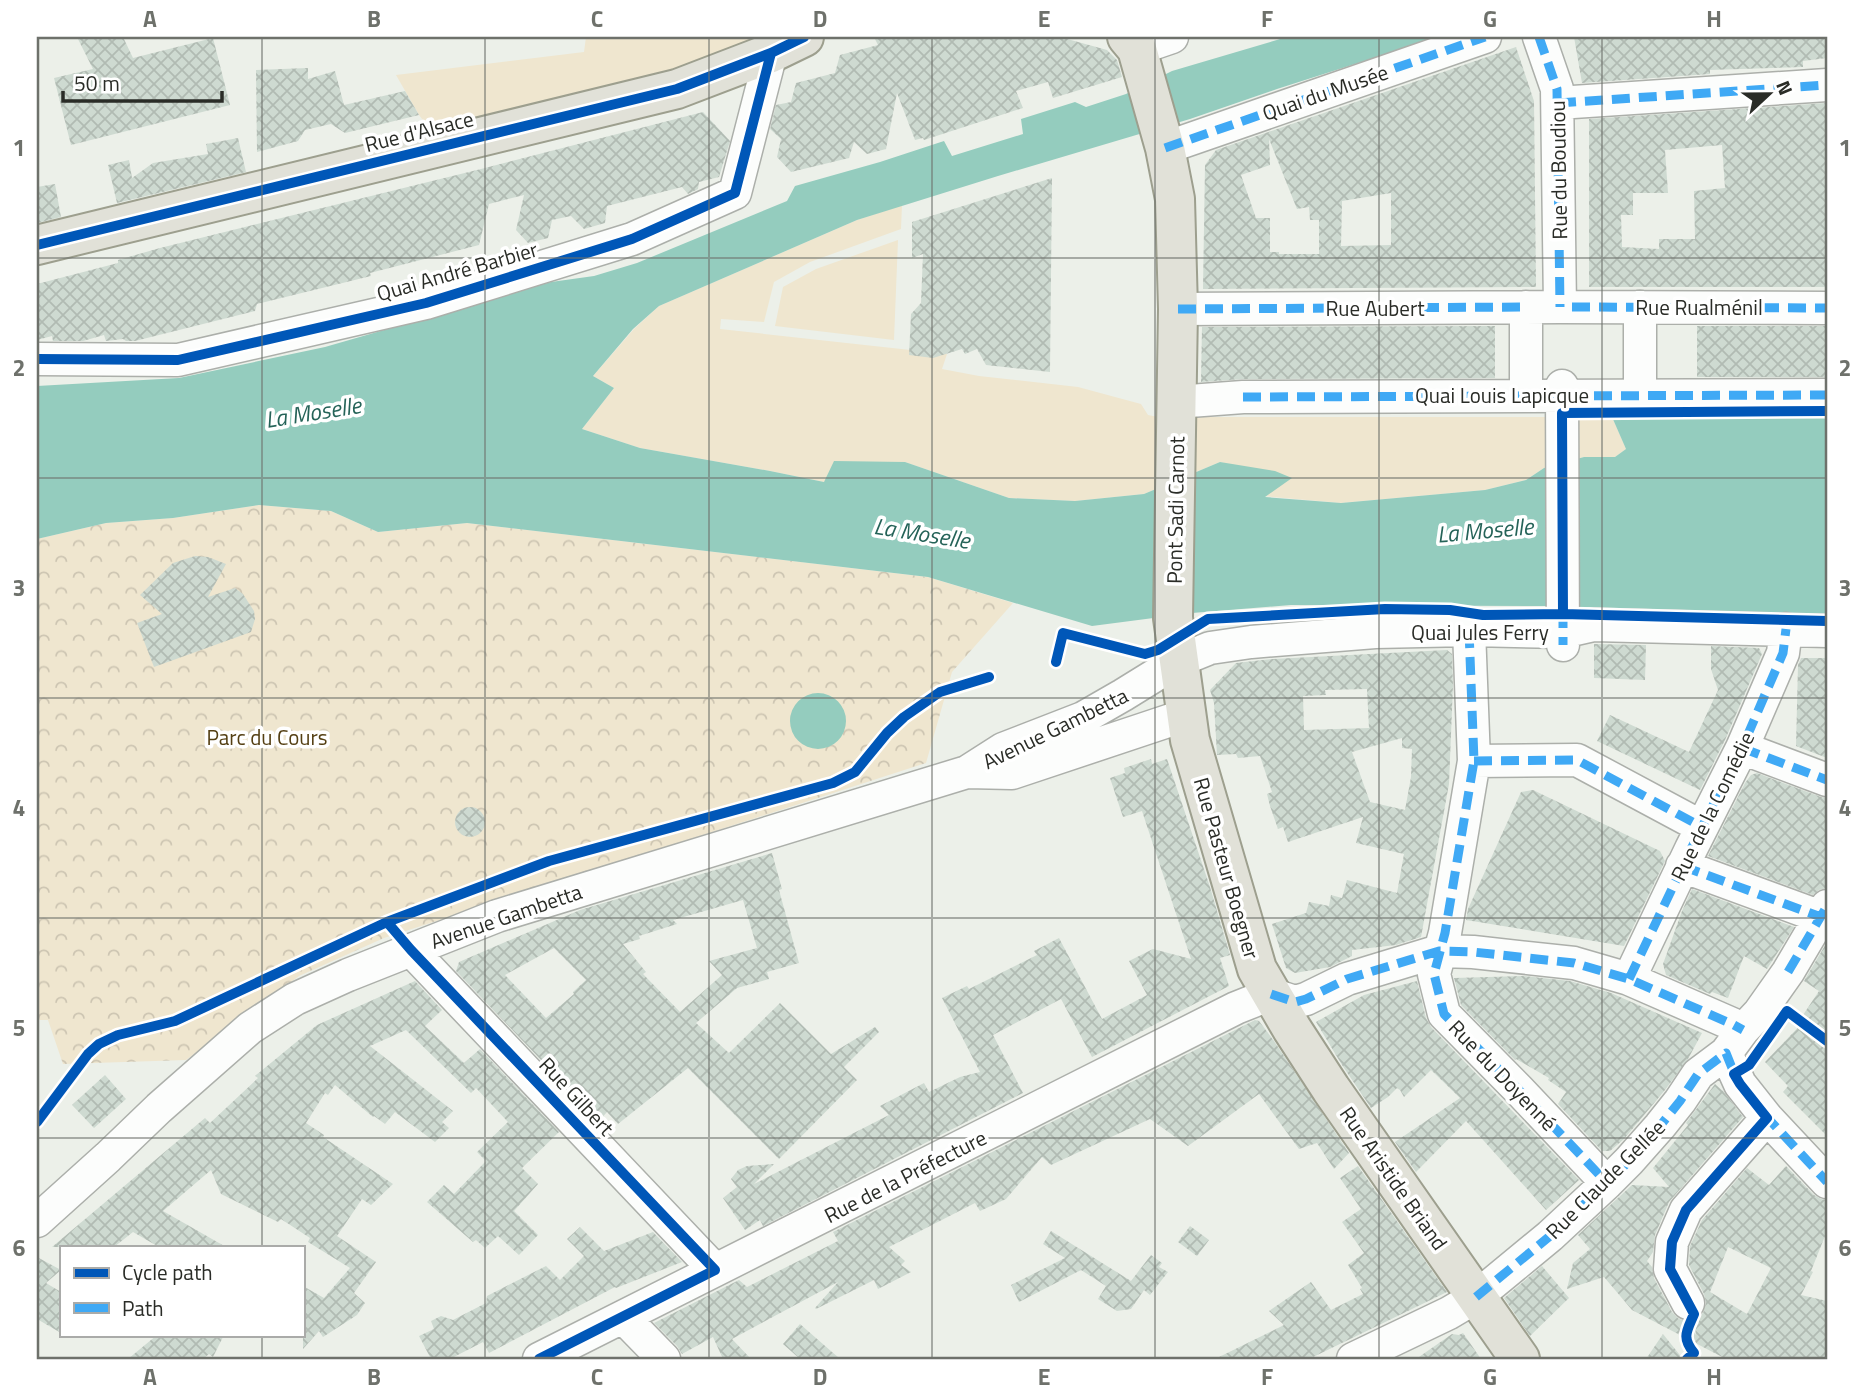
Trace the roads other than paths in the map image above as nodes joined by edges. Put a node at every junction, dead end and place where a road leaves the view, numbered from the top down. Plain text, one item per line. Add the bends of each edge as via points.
1 (804, 37) edge
2 (1172, 37) edge
3 (1485, 37) edge
4 (1539, 37) edge
5 (1132, 43) edge
6 (771, 53) junction
7 (1827, 85) edge
8 (1558, 103) junction
9 (1165, 148) junction
10 (37, 245) edge
11 (1526, 307) junction
12 (1566, 307) junction
13 (1640, 307) junction
14 (1827, 308) edge
15 (1178, 309) junction
16 (37, 359) edge
17 (1525, 395) junction
18 (1640, 395) junction
19 (1827, 395) edge
20 (1562, 401) junction
21 (1176, 402) junction
22 (1563, 628) junction
23 (1786, 629) junction
24 (1469, 630) junction
25 (1827, 631) edge
26 (1178, 661) junction
27 (1188, 727) junction
28 (1742, 748) junction
29 (1474, 761) junction
30 (967, 772) junction
31 (1827, 780) edge
32 (1702, 827) junction
33 (1682, 866) junction
34 (1824, 911) edge
35 (411, 950) junction
36 (1427, 954) junction
37 (1629, 979) junction
38 (1271, 994) junction
39 (1735, 1042) junction
40 (1767, 1118) junction
41 (1827, 1182) edge
42 (1608, 1183) junction
43 (37, 1221) edge
44 (715, 1270) junction
45 (1476, 1297) junction
46 (1688, 1303) dead end
47 (623, 1317) junction
48 (539, 1359) edge
49 (664, 1359) edge
50 (1353, 1359) edge
51 (1520, 1359) edge

1 - 6 main road, Rue d'Alsace
2 - 5 street
3 - 9 street, Quai du Musée
4 - 8 street, Rue du Boudiou via 1558,89
5 - 9 main road, Pont Sadi Carnot
6 - 10 main road, Rue d'Alsace via 677,89
6 - 16 street, Quai André Barbier via 735,193 632,239 426,303 178,360
7 - 8 street
8 - 12 street, Rue du Boudiou
9 - 15 main road, Pont Sadi Carnot via 1175,200
11 - 12 street, Rue Aubert
11 - 15 street, Rue Aubert
11 - 17 street
12 - 13 street, Rue Rualménil
13 - 14 street, Rue Rualménil
13 - 18 street
15 - 21 main road, Pont Sadi Carnot
17 - 20 street, Quai Louis Lapicque
17 - 21 street, Quai Louis Lapicque via 1243,397
18 - 19 street, Quai Louis Lapicque
18 - 20 street, Quai Louis Lapicque
20 - 22 street
21 - 26 main road, Pont Sadi Carnot via 1173,618
22 - 23 street, Quai Jules Ferry
22 - 24 street, Quai Jules Ferry
23 - 25 street, Quai Jules Ferry
23 - 28 street, Rue de la Comédie via 1783,653
24 - 26 street, Quai Jules Ferry via 1251,642 1210,648
24 - 29 street, Rue du Doyenné
26 - 27 main road, Rue Pasteur Boegner
26 - 30 street, Avenue Gambetta via 1083,718 1003,749
27 - 30 street, Avenue Gambetta via 1012,773
27 - 38 main road, Rue Pasteur Boegner via 1257,968
28 - 31 street
28 - 32 street, Rue de la Comédie
29 - 32 street via 1577,760
29 - 36 street, Rue du Doyenné via 1445,933
30 - 35 street, Avenue Gambetta via 496,916
32 - 33 street, Rue de la Comédie
33 - 34 street
33 - 37 street, Rue de la Comédie
34 - 39 street, Rue Claude Gellée via 1788,972
35 - 43 street, Avenue Gambetta via 295,999 250,1028
35 - 44 street, Rue Gilbert
36 - 37 street via 1473,952 1574,963
36 - 38 street via 1347,979 1295,1002
36 - 42 street, Rue du Doyenné via 1444,1014
37 - 39 street
38 - 44 street, Rue de la Préfecture
38 - 45 main road, Rue Aristide Briand via 1331,1089
39 - 40 street via 1740,1084
39 - 42 street, Rue Claude Gellée via 1698,1074 1660,1126
40 - 41 street
40 - 46 street via 1686,1210 1672,1242 1670,1269
42 - 45 street, Rue Claude Gellée
44 - 47 street, Rue de la Préfecture
45 - 50 street, Rue Claude Gellée
45 - 51 main road, Rue Aristide Briand
47 - 48 street, Rue de la Préfecture
47 - 49 street

